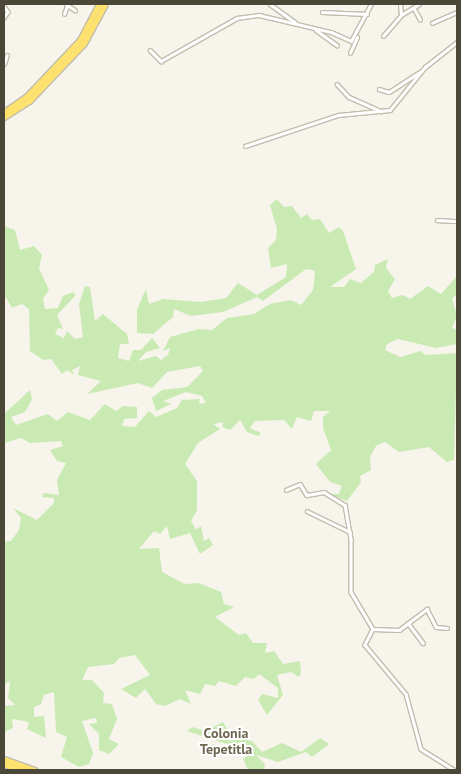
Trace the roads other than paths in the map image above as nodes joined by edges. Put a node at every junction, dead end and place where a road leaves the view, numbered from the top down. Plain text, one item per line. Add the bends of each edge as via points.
1 (67, 4) edge
2 (99, 4) edge
3 (105, 4) edge
4 (270, 4) edge
5 (371, 4) edge
6 (400, 4) edge
7 (420, 4) edge
8 (4, 6) edge
9 (414, 8) junction
10 (75, 10) dead end
11 (322, 12) dead end
12 (457, 12) edge
13 (64, 14) dead end
14 (367, 14) junction
15 (401, 15) junction
16 (4, 18) edge
17 (420, 20) dead end
18 (296, 22) junction
19 (432, 23) dead end
20 (316, 30) junction
21 (358, 36) junction
22 (383, 36) dead end
23 (457, 42) edge
24 (337, 46) dead end
25 (150, 50) dead end
26 (350, 53) dead end
27 (7, 55) dead end
28 (4, 64) edge
29 (422, 71) junction
30 (337, 84) dead end
31 (379, 89) dead end
32 (382, 111) junction
33 (4, 112) edge
34 (4, 117) edge
35 (245, 146) dead end
36 (437, 220) dead end
37 (457, 221) edge
38 (286, 490) dead end
39 (306, 512) dead end
40 (350, 532) junction
41 (408, 623) junction
42 (447, 628) dead end
43 (373, 629) junction
44 (423, 643) dead end
45 (4, 758) edge
46 (4, 764) edge
47 (22, 770) edge
48 (34, 770) edge
49 (455, 770) edge

1 - 10 street
1 - 13 street
2 - 33 highway via 80,40 27,96
3 - 34 highway via 84,43 29,101
4 - 18 street
5 - 14 street
6 - 15 street
7 - 9 street
8 - 16 street via 8,12
9 - 15 street
9 - 17 street
11 - 14 street
12 - 19 street
14 - 21 street
15 - 22 street
18 - 20 street
18 - 25 street via 266,16 237,18 161,61
20 - 21 street via 351,41
20 - 24 street
21 - 26 street
23 - 29 street
27 - 28 street
29 - 31 street via 389,92
29 - 32 street via 410,90 390,110
30 - 32 street via 349,96
32 - 35 street via 338,115
36 - 37 street
38 - 40 street via 300,484 307,495 324,492 341,500
39 - 40 street
40 - 43 street via 352,592
41 - 42 street via 428,609 436,627
41 - 43 street via 399,630
41 - 44 street
43 - 49 street via 365,645 406,694 421,749
45 - 48 highway
46 - 47 highway

